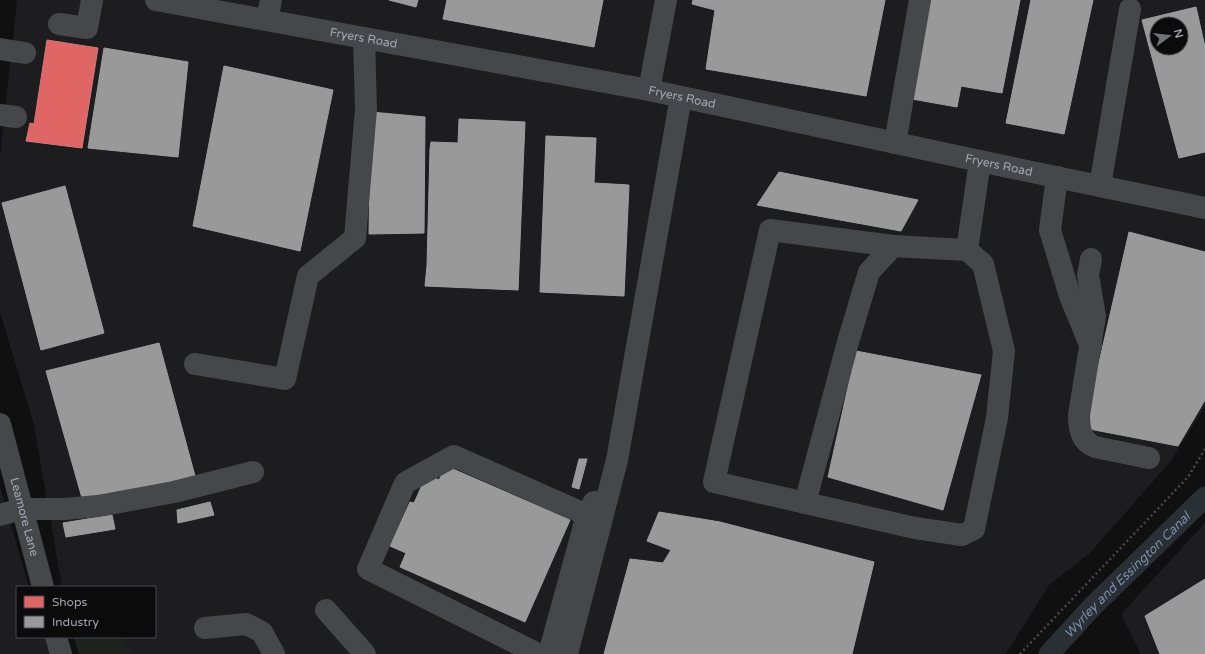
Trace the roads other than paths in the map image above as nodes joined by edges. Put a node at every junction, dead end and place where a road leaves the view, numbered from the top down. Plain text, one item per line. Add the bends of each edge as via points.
1 (92, 0) edge
2 (156, 0) edge
3 (666, 0) edge
4 (920, 0) edge
5 (1130, 9) dead end
6 (269, 10) edge
7 (59, 24) dead end
8 (364, 38) junction
9 (0, 49) edge
10 (25, 53) dead end
11 (649, 90) junction
12 (681, 97) junction
13 (895, 143) junction
14 (980, 161) junction
15 (1057, 177) junction
16 (1100, 186) junction
17 (1205, 208) edge
18 (893, 246) junction
19 (967, 250) junction
20 (1091, 259) dead end
21 (1090, 347) junction
22 (195, 364) dead end
23 (0, 424) edge
24 (1149, 458) dead end
25 (617, 460) junction
26 (253, 472) dead end
27 (805, 503) junction
28 (22, 509) junction
29 (0, 514) edge
30 (587, 515) junction
31 (43, 586) edge
32 (326, 610) dead end
33 (205, 628) dead end
34 (56, 638) edge
35 (61, 654) edge
36 (274, 654) edge
37 (365, 654) edge
38 (538, 654) edge
39 (549, 654) edge
40 (567, 654) edge

1 - 7 street via 87,28
2 - 6 street, Fryers Road
3 - 11 street
4 - 13 street
5 - 16 street
6 - 8 street, Fryers Road
8 - 11 street, Fryers Road
8 - 22 street via 366,109 355,238 308,276 285,379
9 - 10 street
11 - 12 street, Fryers Road
12 - 13 street, Fryers Road
12 - 25 street
13 - 14 street, Fryers Road
14 - 15 street, Fryers Road
14 - 19 street
15 - 16 street, Fryers Road
15 - 21 street via 1050,230 1070,296
16 - 17 street, Fryers Road
18 - 19 street
18 - 27 street via 869,272
18 - 27 street via 770,230 714,482
19 - 27 street via 983,264 1004,351 997,418 974,529 962,535 915,528
20 - 21 street via 1088,275 1095,316
21 - 24 street via 1079,415 1083,437 1094,447
23 - 28 street, Leamore Lane
25 - 30 street
25 - 40 street
26 - 28 street via 174,492 98,506
28 - 29 street
28 - 31 street, Leamore Lane
30 - 38 street via 454,456 405,483 368,569
30 - 39 street
32 - 37 street
33 - 36 street via 246,624 262,632
34 - 35 street

